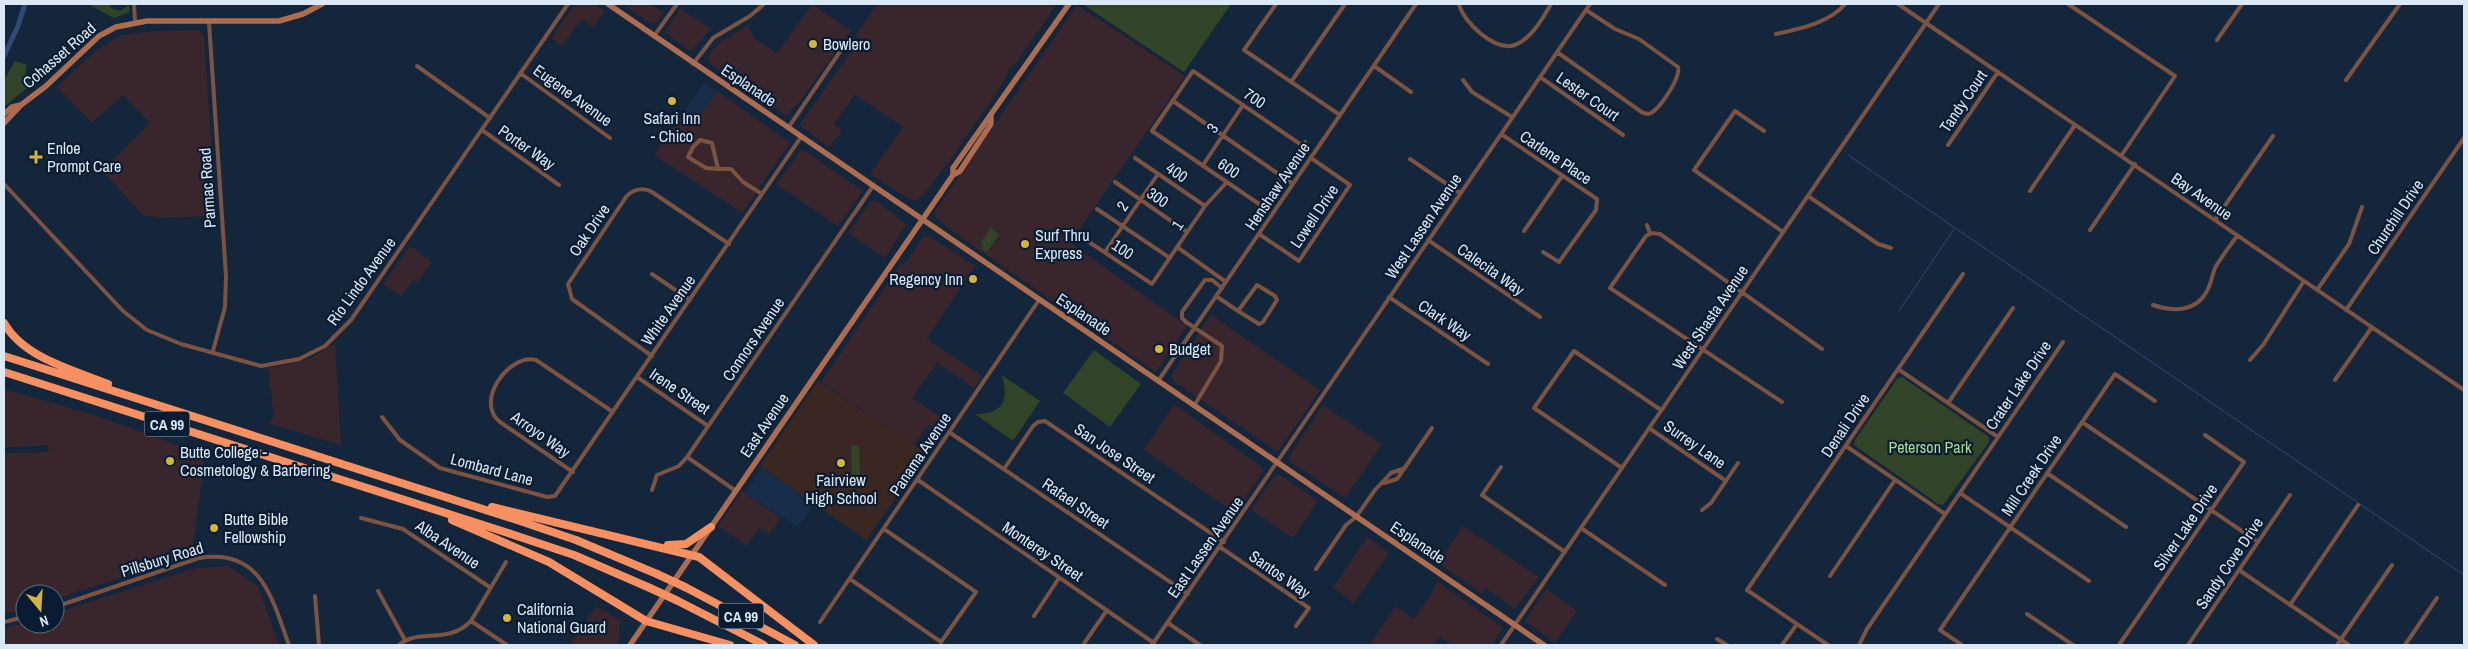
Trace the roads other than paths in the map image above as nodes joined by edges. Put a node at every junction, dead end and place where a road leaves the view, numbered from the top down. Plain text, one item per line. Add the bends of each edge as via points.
1 (134, 4) edge
2 (322, 4) edge
3 (568, 4) edge
4 (608, 4) edge
5 (677, 4) edge
6 (764, 4) edge
7 (1069, 4) edge
8 (1276, 4) edge
9 (1345, 4) edge
10 (1416, 4) edge
11 (1459, 4) edge
12 (1551, 4) edge
13 (1590, 4) edge
14 (1845, 4) edge
15 (1898, 4) edge
16 (1939, 4) edge
17 (2068, 4) edge
18 (2242, 4) edge
19 (2400, 4) edge
20 (1586, 10) junction
21 (135, 22) junction
22 (208, 22) junction
23 (1926, 23) junction
24 (1776, 34) dead end
25 (654, 36) junction
26 (848, 40) dead end
27 (2217, 40) dead end
28 (1557, 52) junction
29 (693, 64) junction
30 (417, 66) dead end
31 (1374, 66) junction
32 (1998, 72) junction
33 (520, 73) junction
34 (1540, 77) junction
35 (1462, 80) dead end
36 (2346, 80) dead end
37 (1291, 82) junction
38 (1411, 92) dead end
39 (1173, 101) junction
40 (21, 105) junction
41 (1243, 105) junction
42 (4, 114) edge
43 (1340, 115) junction
44 (490, 118) junction
45 (1512, 118) junction
46 (4, 123) edge
47 (2075, 124) junction
48 (788, 128) junction
49 (482, 130) junction
50 (1764, 131) dead end
51 (1501, 134) junction
52 (1223, 135) junction
53 (1623, 135) dead end
54 (2273, 136) dead end
55 (801, 137) junction
56 (610, 138) dead end
57 (2464, 138) edge
58 (1304, 144) joint
59 (1948, 144) dead end
60 (2121, 156) junction
61 (1135, 158) dead end
62 (1311, 158) junction
63 (1410, 160) dead end
64 (2134, 164) junction
65 (1203, 165) junction
66 (718, 169) junction
67 (1158, 174) junction
68 (1282, 176) junction
69 (1562, 176) junction
70 (1115, 182) dead end
71 (1227, 182) junction
72 (4, 184) edge
73 (1293, 184) junction
74 (559, 185) dead end
75 (873, 186) junction
76 (2030, 191) dead end
77 (762, 194) junction
78 (1460, 194) junction
79 (1808, 196) junction
80 (1141, 200) junction
81 (1205, 206) junction
82 (2362, 207) dead end
83 (1097, 209) dead end
84 (922, 220) junction
85 (2215, 220) junction
86 (1647, 225) dead end
87 (1123, 227) junction
88 (2090, 230) dead end
89 (1524, 231) dead end
90 (1187, 232) junction
91 (1783, 232) junction
92 (1650, 233) junction
93 (1259, 234) junction
94 (1080, 236) dead end
95 (2237, 236) junction
96 (1428, 240) junction
97 (729, 244) junction
98 (1177, 247) junction
99 (1891, 248) dead end
100 (1105, 252) junction
101 (1543, 252) dead end
102 (1170, 258) junction
103 (652, 274) dead end
104 (1963, 274) dead end
105 (2304, 281) junction
106 (1226, 282) junction
107 (1152, 284) joint
108 (1222, 288) junction
109 (2317, 290) junction
110 (1742, 292) junction
111 (1216, 296) junction
112 (1389, 297) junction
113 (690, 300) junction
114 (1039, 300) junction
115 (2153, 305) dead end
116 (2013, 308) dead end
117 (2346, 310) junction
118 (1238, 311) junction
119 (1540, 317) dead end
120 (4, 323) edge
121 (2372, 327) junction
122 (1194, 328) junction
123 (2063, 342) dead end
124 (1703, 349) junction
125 (1822, 349) dead end
126 (213, 352) junction
127 (4, 356) edge
128 (652, 356) junction
129 (2250, 360) dead end
130 (1488, 364) dead end
131 (1898, 369) junction
132 (4, 372) edge
133 (637, 377) junction
134 (2335, 380) dead end
135 (1158, 382) junction
136 (2464, 390) edge
137 (117, 392) junction
138 (2155, 400) dead end
139 (1782, 402) dead end
140 (1948, 403) junction
141 (1194, 406) junction
142 (1661, 410) junction
143 (613, 412) junction
144 (382, 417) dead end
145 (2082, 422) junction
146 (708, 426) junction
147 (1432, 428) dead end
148 (1649, 428) junction
149 (949, 432) junction
150 (2205, 435) dead end
151 (1998, 437) junction
152 (1846, 446) junction
153 (687, 457) junction
154 (1278, 463) junction
155 (1738, 464) dead end
156 (1501, 467) dead end
157 (1405, 468) junction
158 (1622, 468) junction
159 (1004, 469) junction
160 (573, 472) junction
161 (1392, 473) junction
162 (2047, 473) junction
163 (1396, 479) junction
164 (918, 480) junction
165 (1895, 480) junction
166 (1726, 481) junction
167 (1382, 484) junction
168 (652, 490) dead end
169 (736, 491) junction
170 (1960, 493) junction
171 (2290, 495) dead end
172 (555, 496) joint
173 (455, 499) junction
174 (2358, 505) dead end
175 (423, 506) junction
176 (1702, 510) dead end
177 (2211, 510) junction
178 (1945, 514) junction
179 (1356, 516) junction
180 (361, 518) dead end
181 (711, 527) junction
182 (2126, 527) dead end
183 (1581, 528) junction
184 (2010, 528) junction
185 (884, 529) junction
186 (620, 537) junction
187 (1224, 542) junction
188 (2258, 542) junction
189 (1220, 547) junction
190 (1565, 552) junction
191 (692, 554) junction
192 (506, 562) dead end
193 (2392, 565) dead end
194 (1316, 569) dead end
195 (2239, 570) junction
196 (1830, 576) dead end
197 (1060, 578) junction
198 (850, 579) junction
199 (2089, 581) dead end
200 (1665, 585) dead end
201 (491, 588) junction
202 (378, 592) dead end
203 (1188, 594) junction
204 (315, 596) dead end
205 (2437, 598) dead end
206 (65, 604) edge
207 (2290, 605) junction
208 (1107, 610) junction
209 (2027, 614) dead end
210 (1034, 616) dead end
211 (471, 621) junction
212 (646, 621) junction
213 (820, 622) dead end
214 (1168, 623) junction
215 (1797, 624) junction
216 (1515, 625) junction
217 (1296, 626) dead end
218 (1717, 638) dead end
219 (405, 640) junction
220 (2341, 640) junction
221 (1153, 644) edge
222 (289, 645) edge
223 (319, 645) edge
224 (399, 645) edge
225 (507, 645) edge
226 (630, 645) edge
227 (730, 645) edge
228 (764, 645) edge
229 (795, 645) edge
230 (814, 645) edge
231 (1083, 645) edge
232 (1200, 645) edge
233 (1501, 645) edge
234 (1544, 645) edge
235 (1727, 645) edge
236 (1782, 645) edge
237 (1828, 645) edge
238 (1859, 645) edge
239 (1962, 645) edge
240 (2072, 645) edge
241 (2119, 645) edge
242 (2188, 645) edge
243 (2337, 645) edge
244 (2349, 645) edge
245 (2405, 645) edge

1 - 21 street
2 - 22 main road, Cohasset Road via 278,21
3 - 33 street, Rio Lindo Avenue
4 - 25 main road, Esplanade
5 - 25 street
6 - 29 street via 713,38
7 - 84 main road, East Avenue via 991,116 985,120
8 - 37 street via 1244,50
9 - 37 street
10 - 31 street, Henshaw Avenue
11 - 12 street via 1469,23 1485,37 1512,46 1534,29
13 - 20 street, West Lassen Avenue
14 - 24 street via 1836,13 1812,24
15 - 23 street, Bay Avenue
16 - 23 street, West Shasta Avenue
17 - 60 street via 2176,76
18 - 27 street
19 - 36 street
20 - 28 street, West Lassen Avenue
20 - 28 street via 1615,29 1639,38 1678,67 1677,78 1656,110 1643,113
21 - 22 main road, Cohasset Road
21 - 40 main road, Cohasset Road via 99,36
22 - 126 street, Parmac Road via 226,276 225,308
23 - 32 street, Bay Avenue
23 - 79 street, West Shasta Avenue
25 - 29 main road, Esplanade
26 - 48 street
28 - 34 street, West Lassen Avenue
29 - 48 main road, Esplanade
30 - 44 street, Porter Way
31 - 38 street
31 - 43 street, Henshaw Avenue
32 - 47 street, Bay Avenue
32 - 59 street, Tandy Court
33 - 44 street, Rio Lindo Avenue
33 - 56 street, Eugene Avenue
34 - 45 street, West Lassen Avenue
34 - 53 street, Lester Court
35 - 45 street via 1470,90
37 - 43 street
39 - 41 street, 700 via 1193,71
39 - 52 street, 600
39 - 65 street, 600 via 1152,131
40 - 42 main road, Cohasset Road
40 - 46 main road, Cohasset Road
41 - 52 street, 3
41 - 58 street, 700
43 - 62 street, Henshaw Avenue
44 - 49 street, Rio Lindo Avenue
45 - 51 street, West Lassen Avenue
47 - 60 street, Bay Avenue
47 - 76 street
48 - 55 main road, Esplanade
49 - 74 street, Porter Way
49 - 126 street, Rio Lindo Avenue via 358,312 333,340 299,359 261,366
50 - 91 street via 1735,111 1694,170
51 - 69 street, Carlene Place
51 - 78 street, West Lassen Avenue
52 - 65 street, 3
52 - 68 street, 600
54 - 85 street
55 - 75 main road, Esplanade
55 - 77 street, White Avenue
57 - 117 street, Churchill Drive
58 - 68 street, 600
60 - 64 street, Bay Avenue
61 - 67 street, 400
62 - 73 street, Henshaw Avenue
62 - 93 street, Lowell Drive via 1350,185 1299,261
63 - 78 street
64 - 85 street, Bay Avenue
64 - 88 street
65 - 71 street, 600
66 - 66 street via 712,143 700,140 688,157 706,168
66 - 77 street via 731,169 743,182
67 - 80 street, 2
67 - 81 street, 400
68 - 71 street, 600 via 1262,206
68 - 73 street, 600
69 - 89 street
69 - 101 street, Carlene Place via 1597,200 1596,210 1559,262
70 - 80 street, 300
71 - 81 street, 1
72 - 126 street, Rio Lindo Avenue via 128,315 147,330 181,344
73 - 93 street, Henshaw Avenue
75 - 84 main road, Esplanade
75 - 146 street, Connors Avenue
77 - 97 street, White Avenue
78 - 96 street, West Lassen Avenue
79 - 91 street, West Shasta Avenue
79 - 99 street via 1878,244
80 - 87 street, 2
80 - 90 street, 300
81 - 90 street, 1
82 - 109 street via 2349,244
83 - 87 street
84 - 114 main road, Esplanade
84 - 169 main road, East Avenue
85 - 95 street, Bay Avenue
86 - 92 street
87 - 100 street, 2
87 - 102 street
90 - 98 street, 1
91 - 110 street, West Shasta Avenue
92 - 110 street via 1660,234
92 - 124 street via 1610,288
93 - 106 street, Henshaw Avenue
94 - 100 street, 100
95 - 105 street, Bay Avenue
95 - 115 street via 2198,302 2178,310
96 - 112 street, West Lassen Avenue
96 - 119 street, Calecita Way
97 - 113 street, White Avenue
97 - 128 street, Oak Drive via 652,192 642,189 626,197 584,258 568,284 572,299
98 - 102 street, 1
98 - 106 street
100 - 107 street, 100
102 - 107 street, 1
103 - 113 street
104 - 131 street, Denali Drive
105 - 109 street, Bay Avenue
105 - 129 street
106 - 108 street, Henshaw Avenue
108 - 111 street, Henshaw Avenue
108 - 122 street via 1210,280 1201,283 1182,312 1183,319
109 - 117 street, Bay Avenue
110 - 124 street, West Shasta Avenue
110 - 125 street
111 - 118 street
111 - 122 street, Henshaw Avenue
112 - 130 street, Clark Way
112 - 154 street, West Lassen Avenue
113 - 128 street, White Avenue
114 - 135 main road, Esplanade
114 - 149 street, Panama Avenue
116 - 140 street
117 - 121 street, Bay Avenue
118 - 118 street via 1261,324 1277,298 1257,285
120 - 137 highway via 14,338 31,350 111,386
121 - 134 street
121 - 136 street, Bay Avenue
122 - 135 street, Henshaw Avenue
122 - 141 street via 1222,346 1221,361
123 - 151 street, Crater Lake Drive
124 - 139 street
124 - 142 street, West Shasta Avenue
127 - 137 highway, CA 99
128 - 133 street, White Avenue
131 - 140 street
131 - 152 street, Denali Drive
132 - 175 highway, CA 99
133 - 143 street, White Avenue
133 - 146 street, Irene Street
135 - 141 main road, Esplanade
137 - 173 highway, CA 99
138 - 145 street, Mill Creek Drive via 2115,374
140 - 151 street
141 - 154 main road, Esplanade
142 - 148 street, West Shasta Avenue
142 - 158 street via 1574,351 1534,408
143 - 160 street, White Avenue
143 - 160 street, Arroyo Way via 536,360 521,360 508,369 491,396 493,414
144 - 172 street, Lombard Lane via 400,440 443,470 547,497
145 - 162 street, Mill Creek Drive
145 - 177 street
146 - 153 street, Connors Avenue
147 - 157 street
148 - 158 street, West Shasta Avenue
148 - 166 street, Surrey Lane
149 - 159 street, Rafael Street
149 - 164 street, Panama Avenue
150 - 177 street, Silver Lake Drive via 2244,462
151 - 170 street, Crater Lake Drive
152 - 165 street
152 - 215 street, Denali Drive via 1747,590
153 - 168 street via 679,466 657,475
153 - 169 street
154 - 179 main road, Esplanade
154 - 187 street, East Lassen Avenue
155 - 166 street
156 - 190 street via 1482,495
157 - 161 street
157 - 163 street
158 - 183 street, West Shasta Avenue
159 - 187 street, San Jose Street via 1036,423 1045,421
159 - 203 street, Rafael Street
160 - 172 street, White Avenue
161 - 163 street via 1397,474
161 - 167 street
162 - 182 street
162 - 184 street, Mill Creek Drive
163 - 167 street
164 - 185 street, Panama Avenue
164 - 197 street, Monterey Street
165 - 178 street
165 - 196 street
166 - 176 street
167 - 179 street
169 - 181 main road, East Avenue
170 - 178 street, Crater Lake Drive
170 - 184 street
171 - 188 street, Sandy Cove Drive
173 - 186 highway
173 - 229 highway, CA 99, bridge via 576,540 657,574
174 - 207 street
175 - 212 highway via 550,562
175 - 228 highway, CA 99, bridge via 574,556 676,600
177 - 188 street
177 - 241 street, Silver Lake Drive
178 - 238 street
179 - 194 street
179 - 216 main road, Esplanade
180 - 201 street, Alba Avenue via 403,529
181 - 186 highway via 680,546
181 - 191 main road, East Avenue
183 - 190 street, West Shasta Avenue
183 - 200 street
184 - 199 street
184 - 239 street, Mill Creek Drive via 1940,630
185 - 198 street, Panama Avenue
185 - 198 street via 976,592 941,642
186 - 191 highway
187 - 189 street, East Lassen Avenue
188 - 195 street, Sandy Cove Drive
189 - 203 street, East Lassen Avenue
189 - 217 street, Santos Way via 1309,608
190 - 216 street, West Shasta Avenue
191 - 212 main road, East Avenue
191 - 230 highway
192 - 201 street
193 - 220 street
195 - 207 street
195 - 242 street, Sandy Cove Drive
197 - 208 street, Monterey Street
197 - 210 street
198 - 213 street, Panama Avenue
201 - 211 street
202 - 219 street
203 - 214 street, East Lassen Avenue
204 - 223 street
205 - 245 street
206 - 222 street, Pillsbury Road via 199,558 222,557 242,563 262,579 271,594
207 - 220 street
208 - 221 street, Monterey Street
208 - 231 street
209 - 240 street
211 - 219 street via 454,634
211 - 225 street
212 - 226 main road, East Avenue
212 - 227 highway
214 - 221 street, East Lassen Avenue
214 - 232 street
215 - 236 street
215 - 237 street
216 - 233 street, West Shasta Avenue
216 - 234 main road, Esplanade
218 - 235 street
219 - 224 street
220 - 243 street
220 - 244 street

